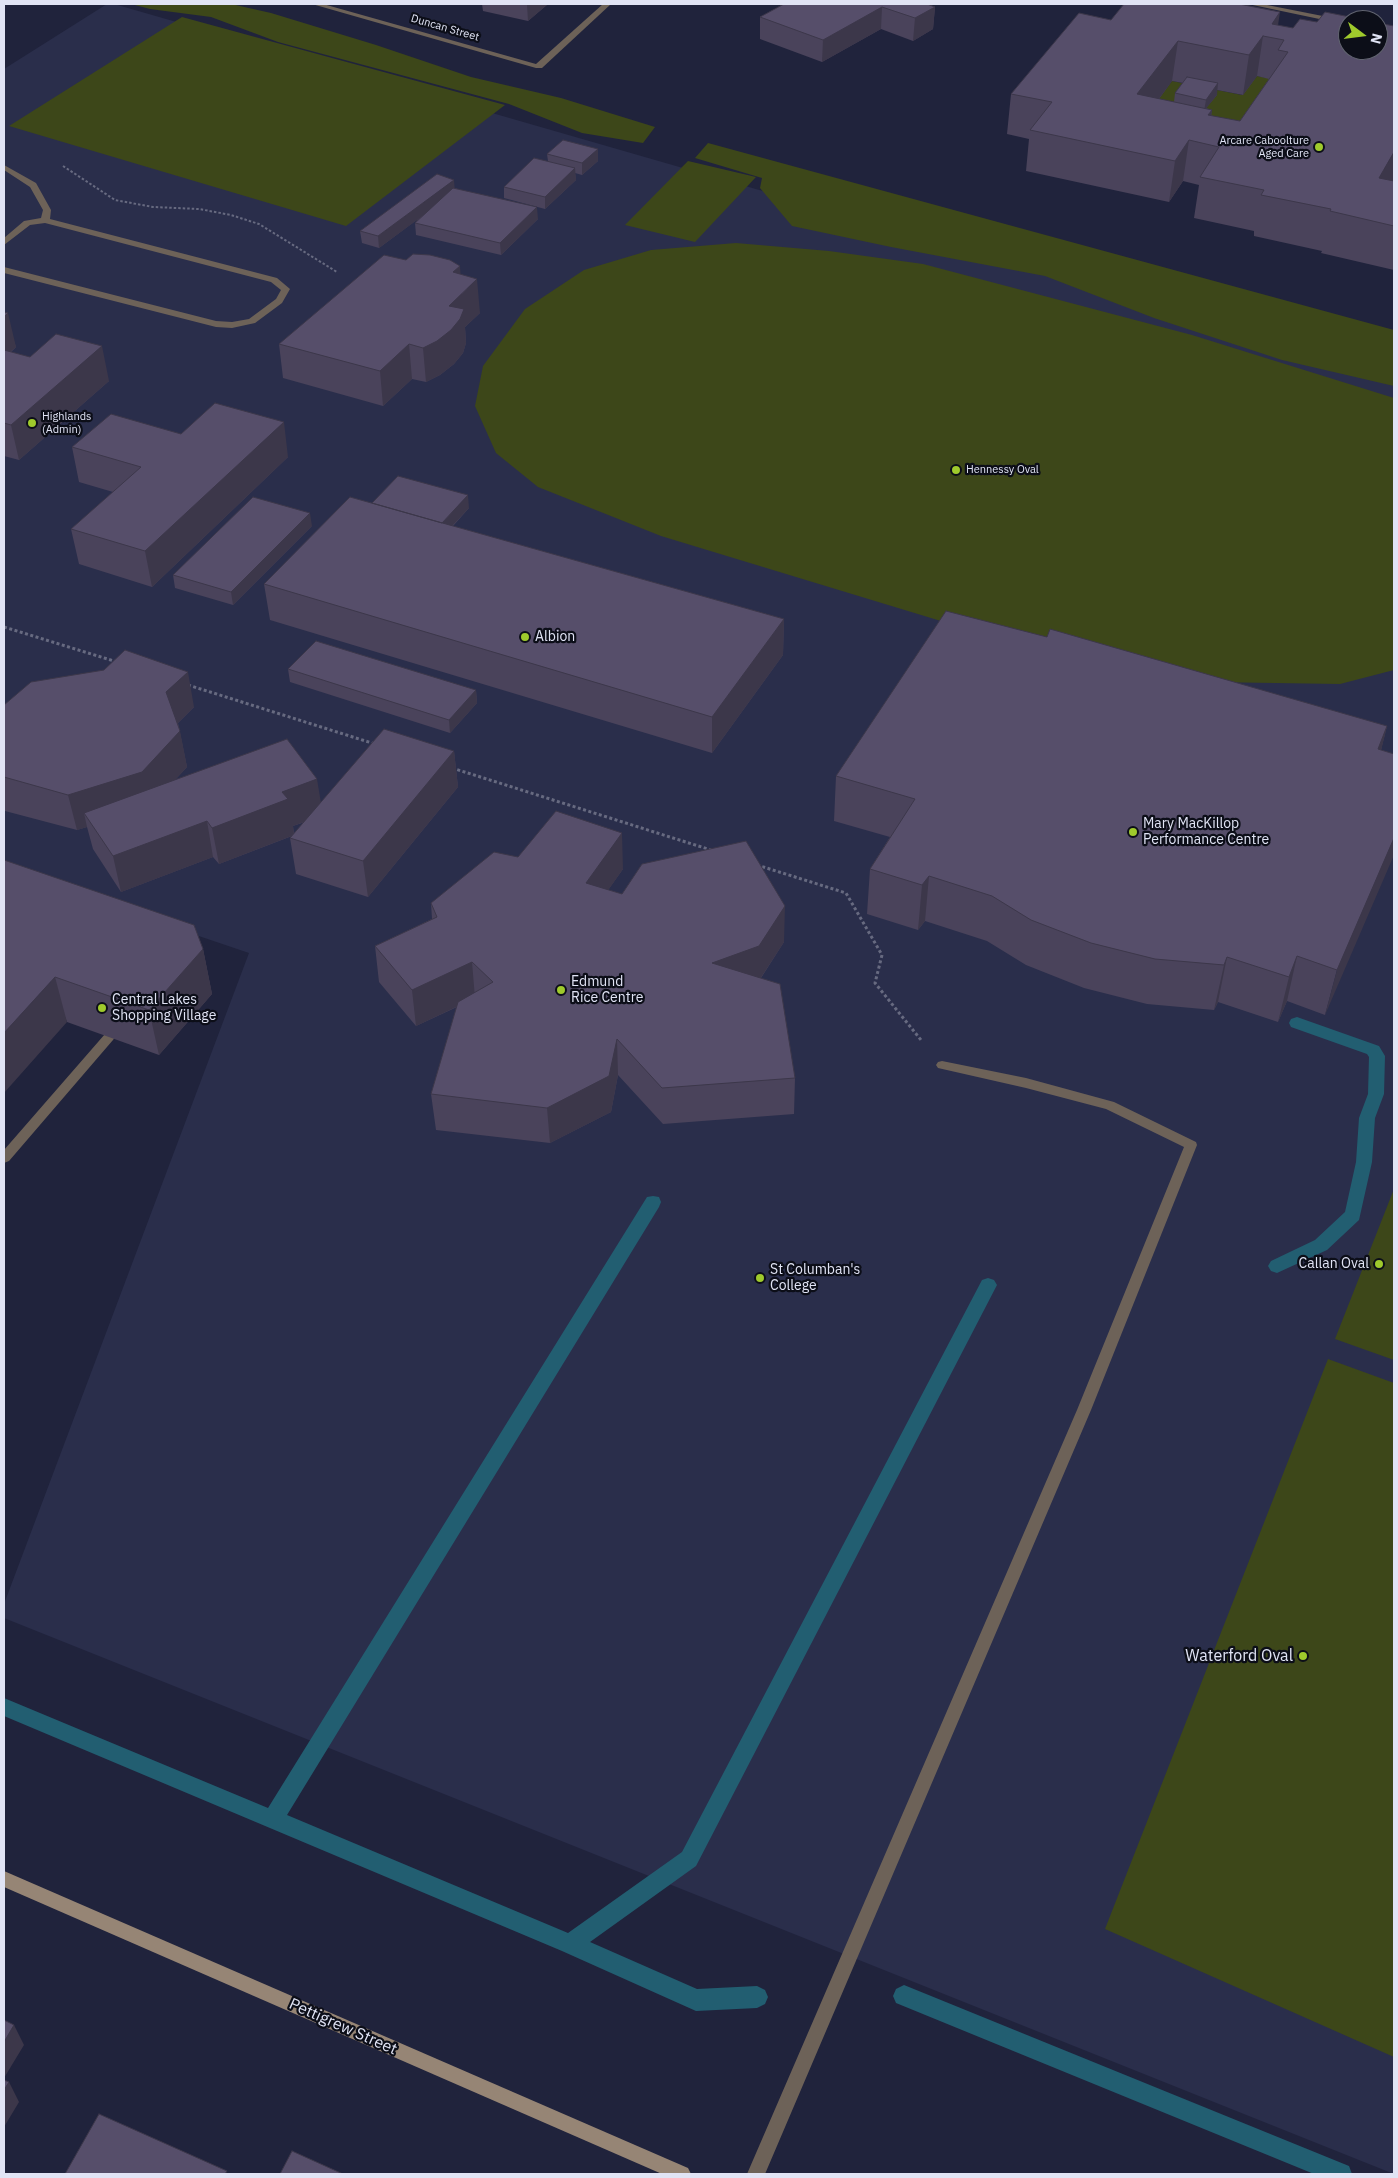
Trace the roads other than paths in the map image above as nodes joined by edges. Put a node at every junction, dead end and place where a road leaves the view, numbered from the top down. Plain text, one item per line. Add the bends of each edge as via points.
1 (316, 4) edge
2 (607, 4) edge
3 (1252, 4) edge
4 (1338, 21) edge
5 (4, 167) edge
6 (45, 220) junction
7 (4, 242) edge
8 (4, 270) edge
9 (109, 1037) edge
10 (942, 1065) road end
11 (4, 1158) edge
12 (4, 1879) edge
13 (682, 2174) edge
14 (756, 2174) edge

1 - 2 street, Duncan Street via 539,66
3 - 4 street
5 - 6 street via 33,185 47,210
6 - 7 street via 27,223
6 - 8 street via 274,280 286,289 279,301 252,321 232,326
9 - 11 street
10 - 14 street via 1110,1105 1191,1145 1084,1410
12 - 13 main road, Pettigrew Street

